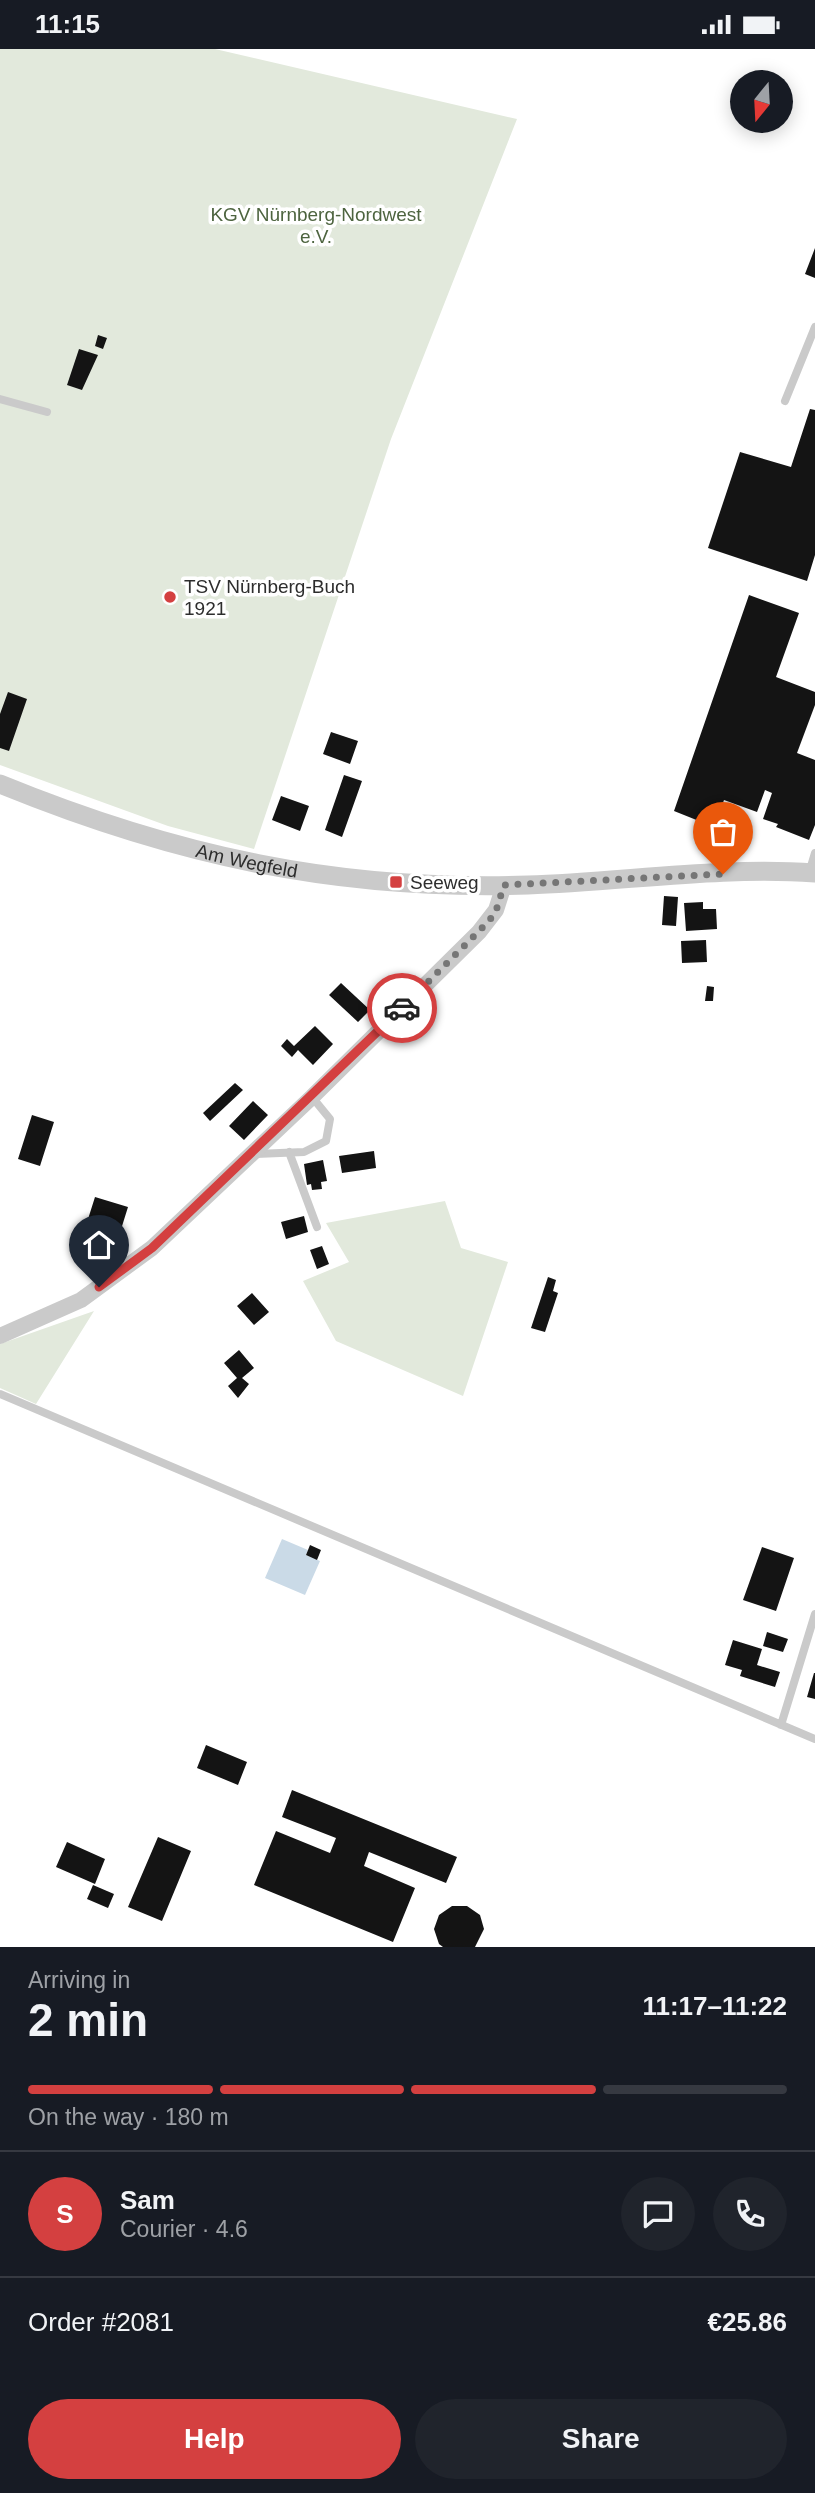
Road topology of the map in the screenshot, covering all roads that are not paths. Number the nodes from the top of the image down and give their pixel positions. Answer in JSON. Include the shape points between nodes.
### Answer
{"nodes":[{"id":1,"x":815,"y":327,"type":"edge"},
{"id":2,"x":0,"y":399,"type":"edge"},
{"id":3,"x":785,"y":401,"type":"dead end"},
{"id":4,"x":47,"y":412,"type":"dead end"},
{"id":5,"x":0,"y":784,"type":"edge"},
{"id":6,"x":815,"y":853,"type":"edge"},
{"id":7,"x":812,"y":873,"type":"edge"},
{"id":8,"x":504,"y":885,"type":"junction"},
{"id":9,"x":312,"y":1097,"type":"junction"},
{"id":10,"x":289,"y":1152,"type":"junction"},
{"id":11,"x":253,"y":1154,"type":"junction"},
{"id":12,"x":317,"y":1227,"type":"dead end"},
{"id":13,"x":0,"y":1336,"type":"edge"},
{"id":14,"x":0,"y":1394,"type":"edge"},
{"id":15,"x":815,"y":1615,"type":"edge"},
{"id":16,"x":781,"y":1725,"type":"junction"},
{"id":17,"x":815,"y":1739,"type":"edge"}],
"edges":[{"from":1,"to":3,"type":"lane"},
{"from":2,"to":4,"type":"lane"},
{"from":5,"to":8,"type":"street","name":"Am Wegfeld","via":[[117,827],[264,867],[371,880]]},
{"from":6,"to":7,"type":"lane"},
{"from":7,"to":8,"type":"street","name":"Am Wegfeld"},
{"from":8,"to":9,"type":"street","via":[[496,911],[479,932]]},
{"from":9,"to":10,"type":"lane","via":[[330,1119],[326,1141],[303,1152]]},
{"from":9,"to":11,"type":"street"},
{"from":10,"to":11,"type":"lane"},
{"from":10,"to":12,"type":"lane"},
{"from":11,"to":13,"type":"street","via":[[152,1248],[81,1300]]},
{"from":14,"to":16,"type":"lane"},
{"from":15,"to":16,"type":"lane"},
{"from":16,"to":17,"type":"lane"}]}
